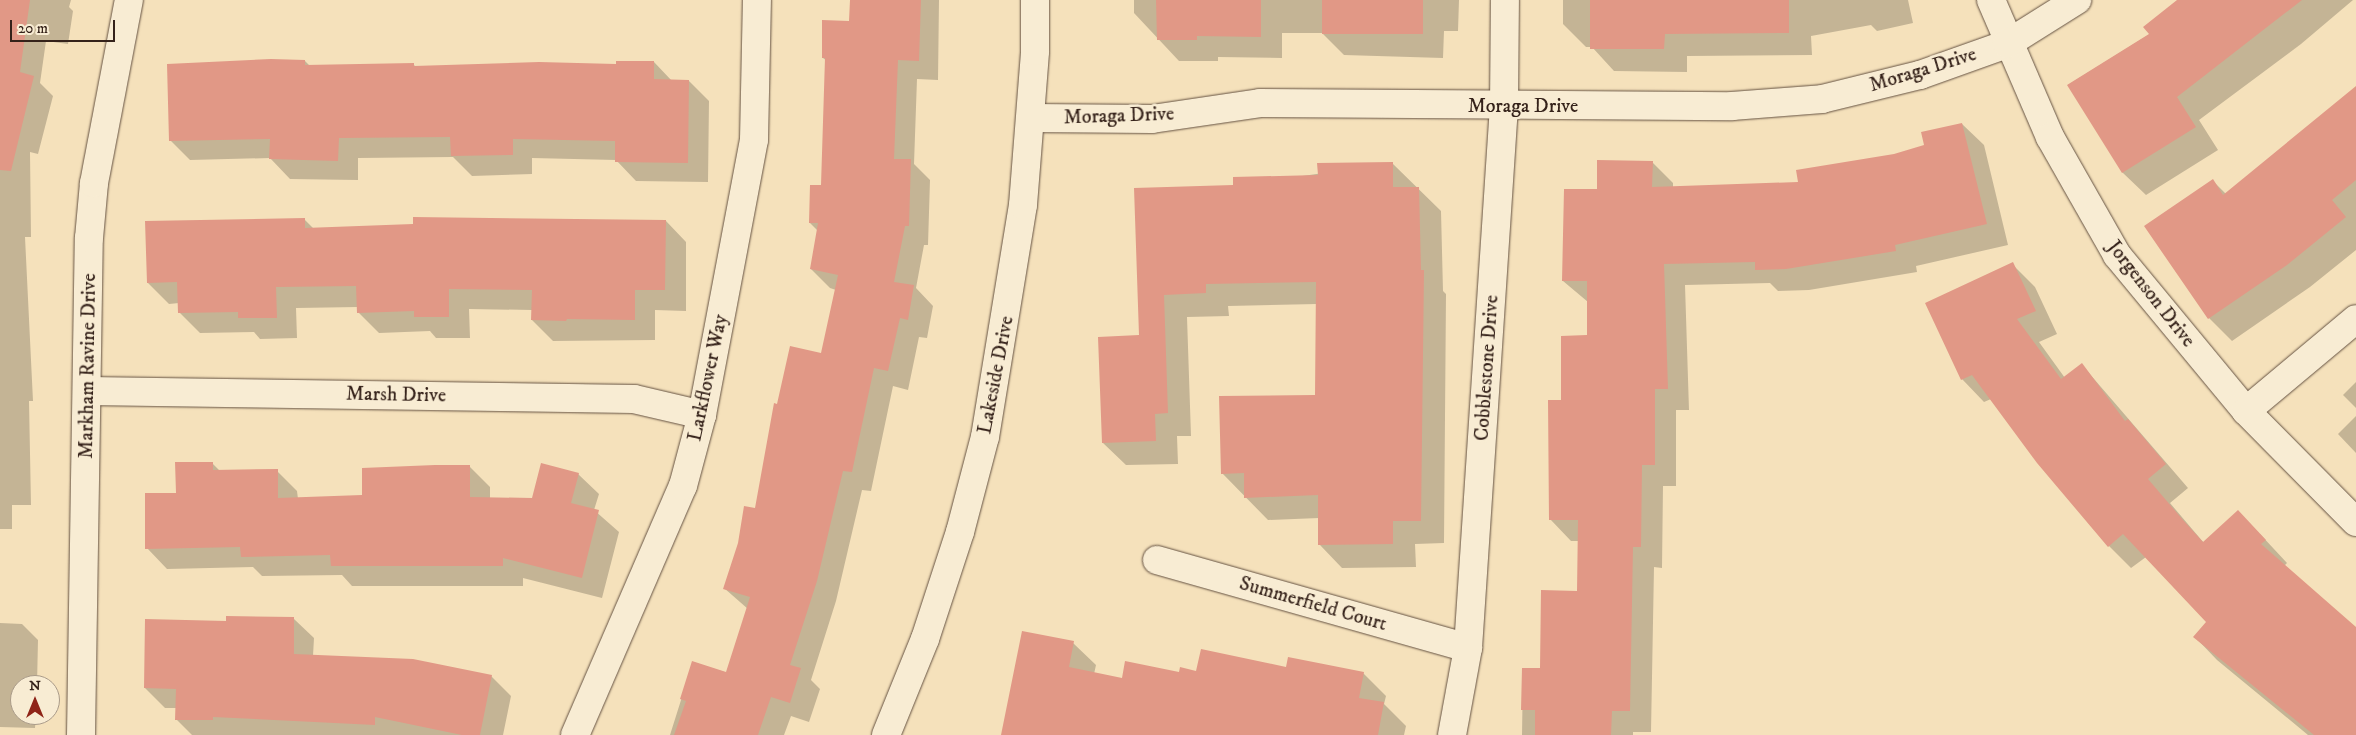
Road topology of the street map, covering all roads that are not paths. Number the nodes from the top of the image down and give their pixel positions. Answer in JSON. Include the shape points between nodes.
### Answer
{"nodes":[{"id":1,"x":129,"y":0,"type":"edge"},
{"id":2,"x":757,"y":0,"type":"edge"},
{"id":3,"x":1035,"y":0,"type":"edge"},
{"id":4,"x":1505,"y":0,"type":"edge"},
{"id":5,"x":1990,"y":0,"type":"edge"},
{"id":6,"x":2077,"y":0,"type":"edge"},
{"id":7,"x":2007,"y":44,"type":"junction"},
{"id":8,"x":1504,"y":106,"type":"junction"},
{"id":9,"x":1031,"y":118,"type":"junction"},
{"id":10,"x":2356,"y":319,"type":"edge"},
{"id":11,"x":88,"y":391,"type":"junction"},
{"id":12,"x":2246,"y":411,"type":"junction"},
{"id":13,"x":702,"y":415,"type":"junction"},
{"id":14,"x":2356,"y":522,"type":"edge"},
{"id":15,"x":1158,"y":560,"type":"dead end"},
{"id":16,"x":1468,"y":648,"type":"junction"},
{"id":17,"x":81,"y":735,"type":"edge"},
{"id":18,"x":575,"y":735,"type":"edge"},
{"id":19,"x":886,"y":735,"type":"edge"},
{"id":20,"x":1452,"y":735,"type":"edge"}],
"edges":[{"from":1,"to":11,"type":"street","name":"Markham Ravine Drive","via":[[94,183],[89,238]]},
{"from":2,"to":13,"type":"street","name":"Larkflower Way","via":[[754,140]]},
{"from":3,"to":9,"type":"street","name":"Lakeside Drive"},
{"from":4,"to":8,"type":"street","name":"Cobblestone Drive"},
{"from":5,"to":7,"type":"street","name":"Jorgenson Drive"},
{"from":6,"to":7,"type":"street","name":"Moraga Drive"},
{"from":7,"to":8,"type":"street","name":"Moraga Drive","via":[[1920,75],[1822,98],[1732,106]]},
{"from":7,"to":12,"type":"street","name":"Jorgenson Drive","via":[[2050,137],[2116,255]]},
{"from":8,"to":9,"type":"street","name":"Moraga Drive","via":[[1260,103],[1152,119]]},
{"from":8,"to":16,"type":"street","name":"Cobblestone Drive"},
{"from":9,"to":19,"type":"street","name":"Lakeside Drive","via":[[1010,294],[985,437],[960,532],[925,639]]},
{"from":10,"to":12,"type":"street"},
{"from":11,"to":13,"type":"street","name":"Marsh Drive","via":[[634,399]]},
{"from":11,"to":17,"type":"street","name":"Markham Ravine Drive"},
{"from":12,"to":14,"type":"street","name":"Jorgenson Drive"},
{"from":13,"to":18,"type":"street","name":"Larkflower Way","via":[[683,486]]},
{"from":15,"to":16,"type":"street","name":"Summerfield Court"},
{"from":16,"to":20,"type":"street","name":"Cobblestone Drive"}]}
